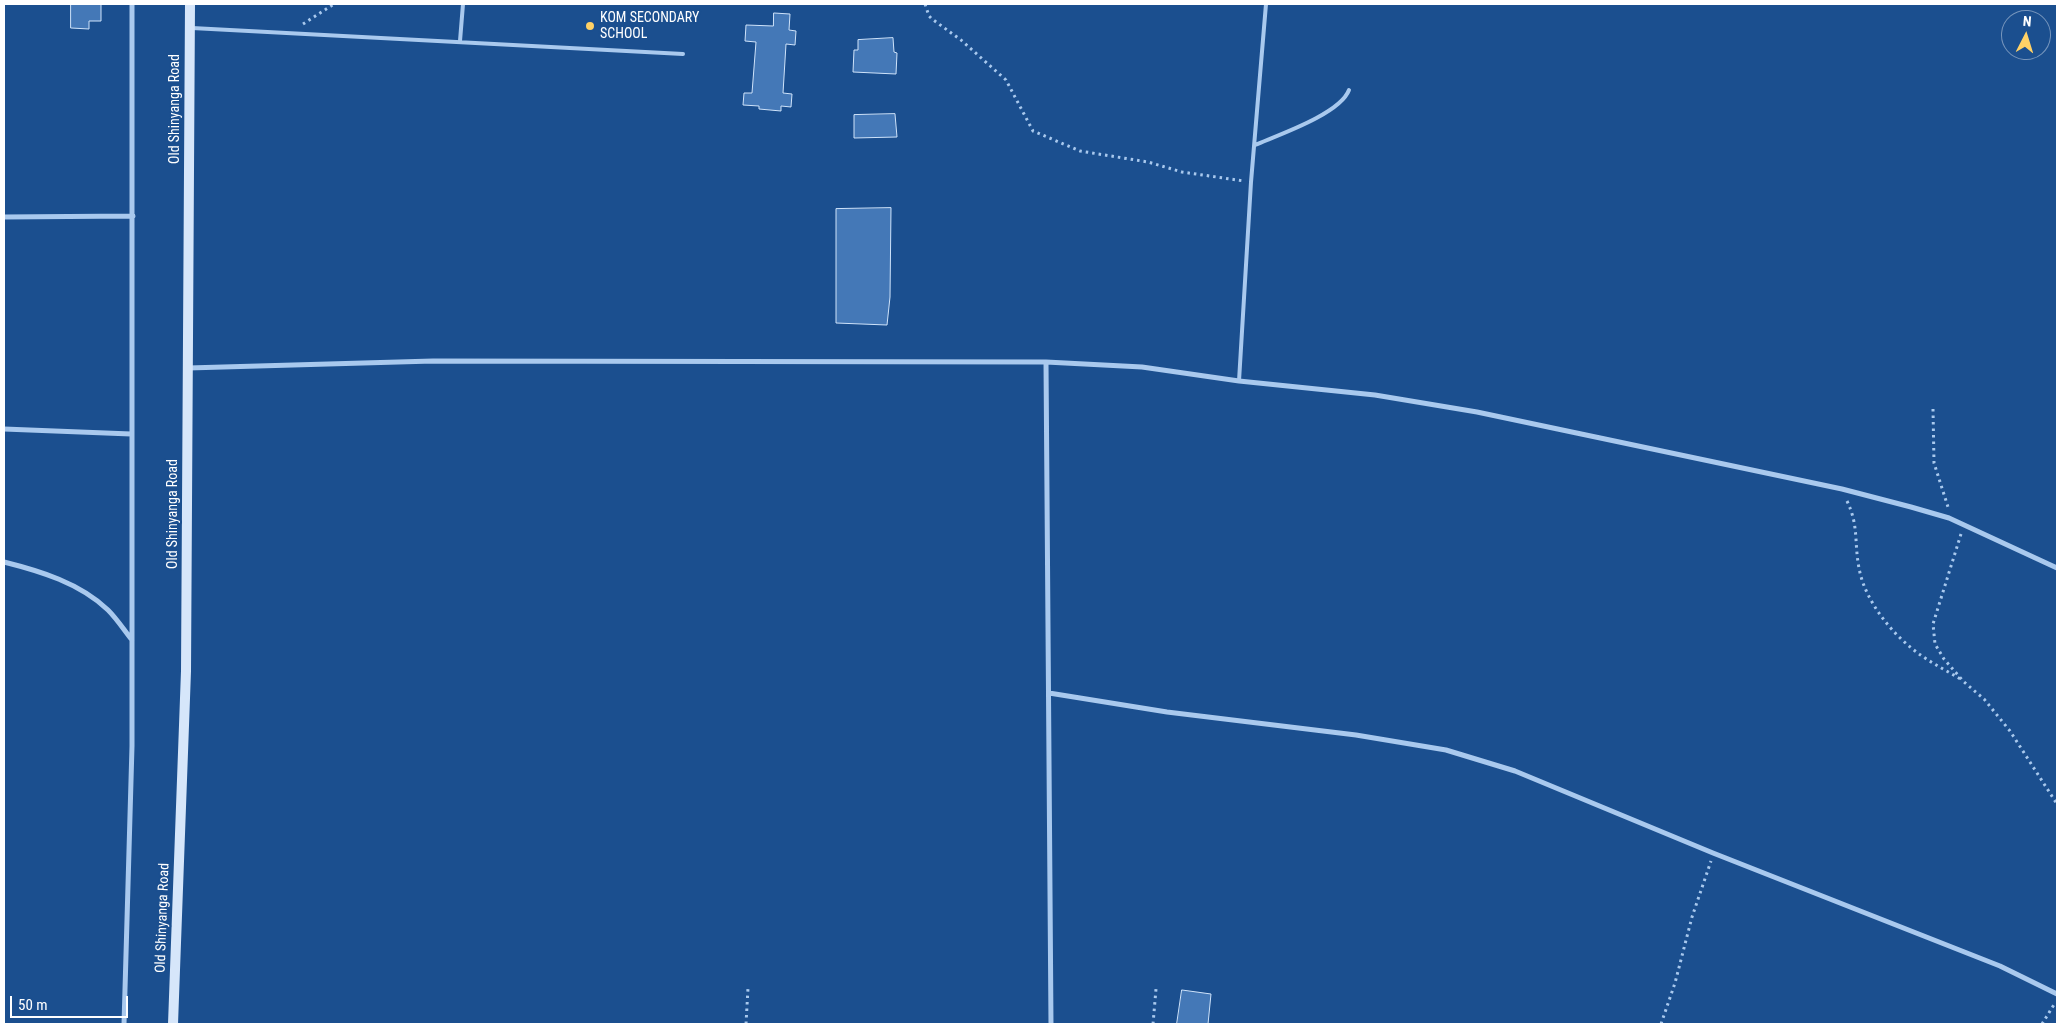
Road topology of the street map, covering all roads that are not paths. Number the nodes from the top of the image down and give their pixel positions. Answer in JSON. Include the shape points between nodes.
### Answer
{"nodes":[{"id":1,"x":132,"y":4,"type":"edge"},
{"id":2,"x":190,"y":4,"type":"edge"},
{"id":3,"x":463,"y":4,"type":"edge"},
{"id":4,"x":1266,"y":4,"type":"edge"},
{"id":5,"x":189,"y":28,"type":"junction"},
{"id":6,"x":460,"y":41,"type":"junction"},
{"id":7,"x":683,"y":54,"type":"dead end"},
{"id":8,"x":1349,"y":90,"type":"dead end"},
{"id":9,"x":1255,"y":145,"type":"junction"},
{"id":10,"x":133,"y":216,"type":"junction"},
{"id":11,"x":4,"y":217,"type":"edge"},
{"id":12,"x":1046,"y":362,"type":"junction"},
{"id":13,"x":188,"y":368,"type":"junction"},
{"id":14,"x":1239,"y":380,"type":"junction"},
{"id":15,"x":4,"y":429,"type":"edge"},
{"id":16,"x":131,"y":434,"type":"junction"},
{"id":17,"x":4,"y":562,"type":"edge"},
{"id":18,"x":2057,"y":568,"type":"edge"},
{"id":19,"x":132,"y":640,"type":"junction"},
{"id":20,"x":1049,"y":693,"type":"junction"},
{"id":21,"x":2057,"y":994,"type":"edge"},
{"id":22,"x":124,"y":1024,"type":"edge"},
{"id":23,"x":173,"y":1024,"type":"edge"},
{"id":24,"x":1051,"y":1024,"type":"edge"}],
"edges":[{"from":1,"to":10,"type":"street"},
{"from":2,"to":5,"type":"main road","name":"Old Shinyanga Road"},
{"from":3,"to":6,"type":"lane"},
{"from":4,"to":9,"type":"lane"},
{"from":5,"to":6,"type":"lane"},
{"from":5,"to":13,"type":"main road","name":"Old Shinyanga Road"},
{"from":6,"to":7,"type":"lane"},
{"from":8,"to":9,"type":"lane","via":[[1343,101],[1328,112]]},
{"from":9,"to":14,"type":"lane"},
{"from":10,"to":11,"type":"street"},
{"from":10,"to":16,"type":"street"},
{"from":12,"to":13,"type":"street","via":[[433,361]]},
{"from":12,"to":14,"type":"street","via":[[1142,366]]},
{"from":12,"to":20,"type":"street"},
{"from":13,"to":23,"type":"main road","name":"Old Shinyanga Road","via":[[186,671]]},
{"from":14,"to":18,"type":"street","via":[[1375,394],[1477,412],[1842,489],[1949,518]]},
{"from":15,"to":16,"type":"street"},
{"from":16,"to":19,"type":"street"},
{"from":17,"to":19,"type":"street","via":[[70,584],[109,611]]},
{"from":19,"to":22,"type":"street"},
{"from":20,"to":21,"type":"street","via":[[1167,712],[1356,734],[1446,750],[1515,772],[1713,854],[1956,948]]},
{"from":20,"to":24,"type":"street"}]}
